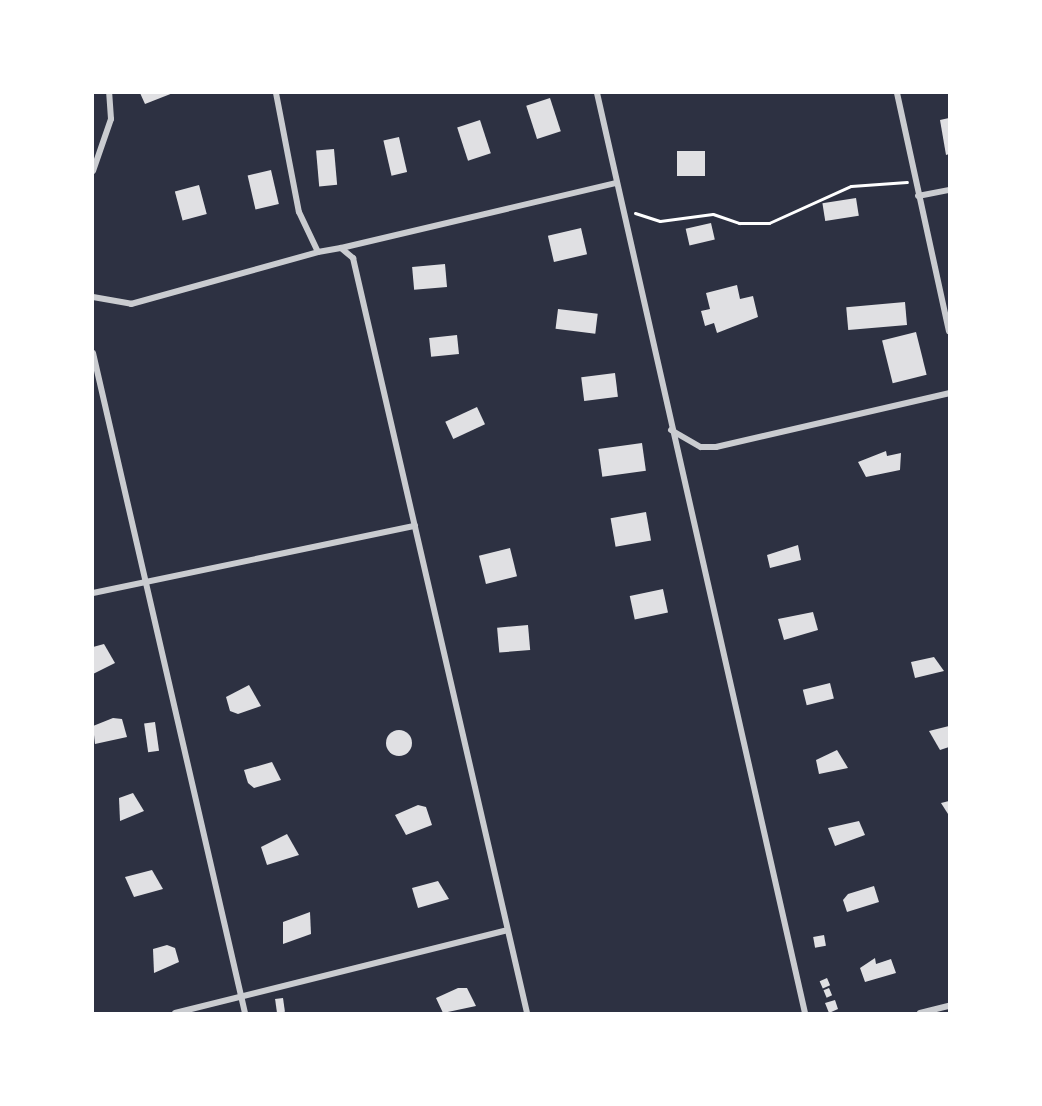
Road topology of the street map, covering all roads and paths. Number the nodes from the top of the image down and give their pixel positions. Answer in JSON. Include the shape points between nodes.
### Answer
{"nodes":[{"id":1,"x":109,"y":93,"type":"edge"},
{"id":2,"x":276,"y":93,"type":"edge"},
{"id":3,"x":597,"y":93,"type":"edge"},
{"id":4,"x":897,"y":93,"type":"edge"},
{"id":5,"x":93,"y":171,"type":"edge"},
{"id":6,"x":915,"y":182,"type":"junction"},
{"id":7,"x":615,"y":183,"type":"junction"},
{"id":8,"x":949,"y":190,"type":"edge"},
{"id":9,"x":918,"y":196,"type":"junction"},
{"id":10,"x":621,"y":207,"type":"junction"},
{"id":11,"x":341,"y":248,"type":"junction"},
{"id":12,"x":318,"y":252,"type":"junction"},
{"id":13,"x":93,"y":297,"type":"edge"},
{"id":14,"x":949,"y":331,"type":"edge"},
{"id":15,"x":93,"y":353,"type":"edge"},
{"id":16,"x":949,"y":393,"type":"edge"},
{"id":17,"x":671,"y":430,"type":"junction"},
{"id":18,"x":416,"y":526,"type":"junction"},
{"id":19,"x":145,"y":581,"type":"junction"},
{"id":20,"x":93,"y":593,"type":"edge"},
{"id":21,"x":507,"y":930,"type":"junction"},
{"id":22,"x":242,"y":1000,"type":"junction"},
{"id":23,"x":949,"y":1006,"type":"edge"},
{"id":24,"x":174,"y":1013,"type":"edge"},
{"id":25,"x":245,"y":1013,"type":"edge"},
{"id":26,"x":527,"y":1013,"type":"edge"},
{"id":27,"x":805,"y":1013,"type":"edge"},
{"id":28,"x":920,"y":1013,"type":"edge"}],
"edges":[{"from":1,"to":5,"type":"street","via":[[111,119]]},
{"from":2,"to":12,"type":"street","via":[[299,212]]},
{"from":3,"to":7,"type":"street"},
{"from":4,"to":6,"type":"street"},
{"from":6,"to":9,"type":"street"},
{"from":6,"to":10,"type":"path","via":[[851,186],[769,223],[739,223],[713,214],[660,221]]},
{"from":7,"to":10,"type":"street"},
{"from":7,"to":11,"type":"street"},
{"from":8,"to":9,"type":"street"},
{"from":9,"to":14,"type":"street"},
{"from":10,"to":17,"type":"street"},
{"from":11,"to":12,"type":"street"},
{"from":11,"to":18,"type":"street","via":[[353,258]]},
{"from":12,"to":13,"type":"street","via":[[168,298],[131,304]]},
{"from":15,"to":19,"type":"street"},
{"from":16,"to":17,"type":"street","via":[[716,447],[701,447]]},
{"from":17,"to":27,"type":"street"},
{"from":18,"to":19,"type":"street"},
{"from":18,"to":21,"type":"street"},
{"from":19,"to":20,"type":"street"},
{"from":19,"to":22,"type":"street"},
{"from":21,"to":22,"type":"street"},
{"from":21,"to":26,"type":"street"},
{"from":22,"to":24,"type":"street"},
{"from":22,"to":25,"type":"street"},
{"from":23,"to":28,"type":"street"}]}
